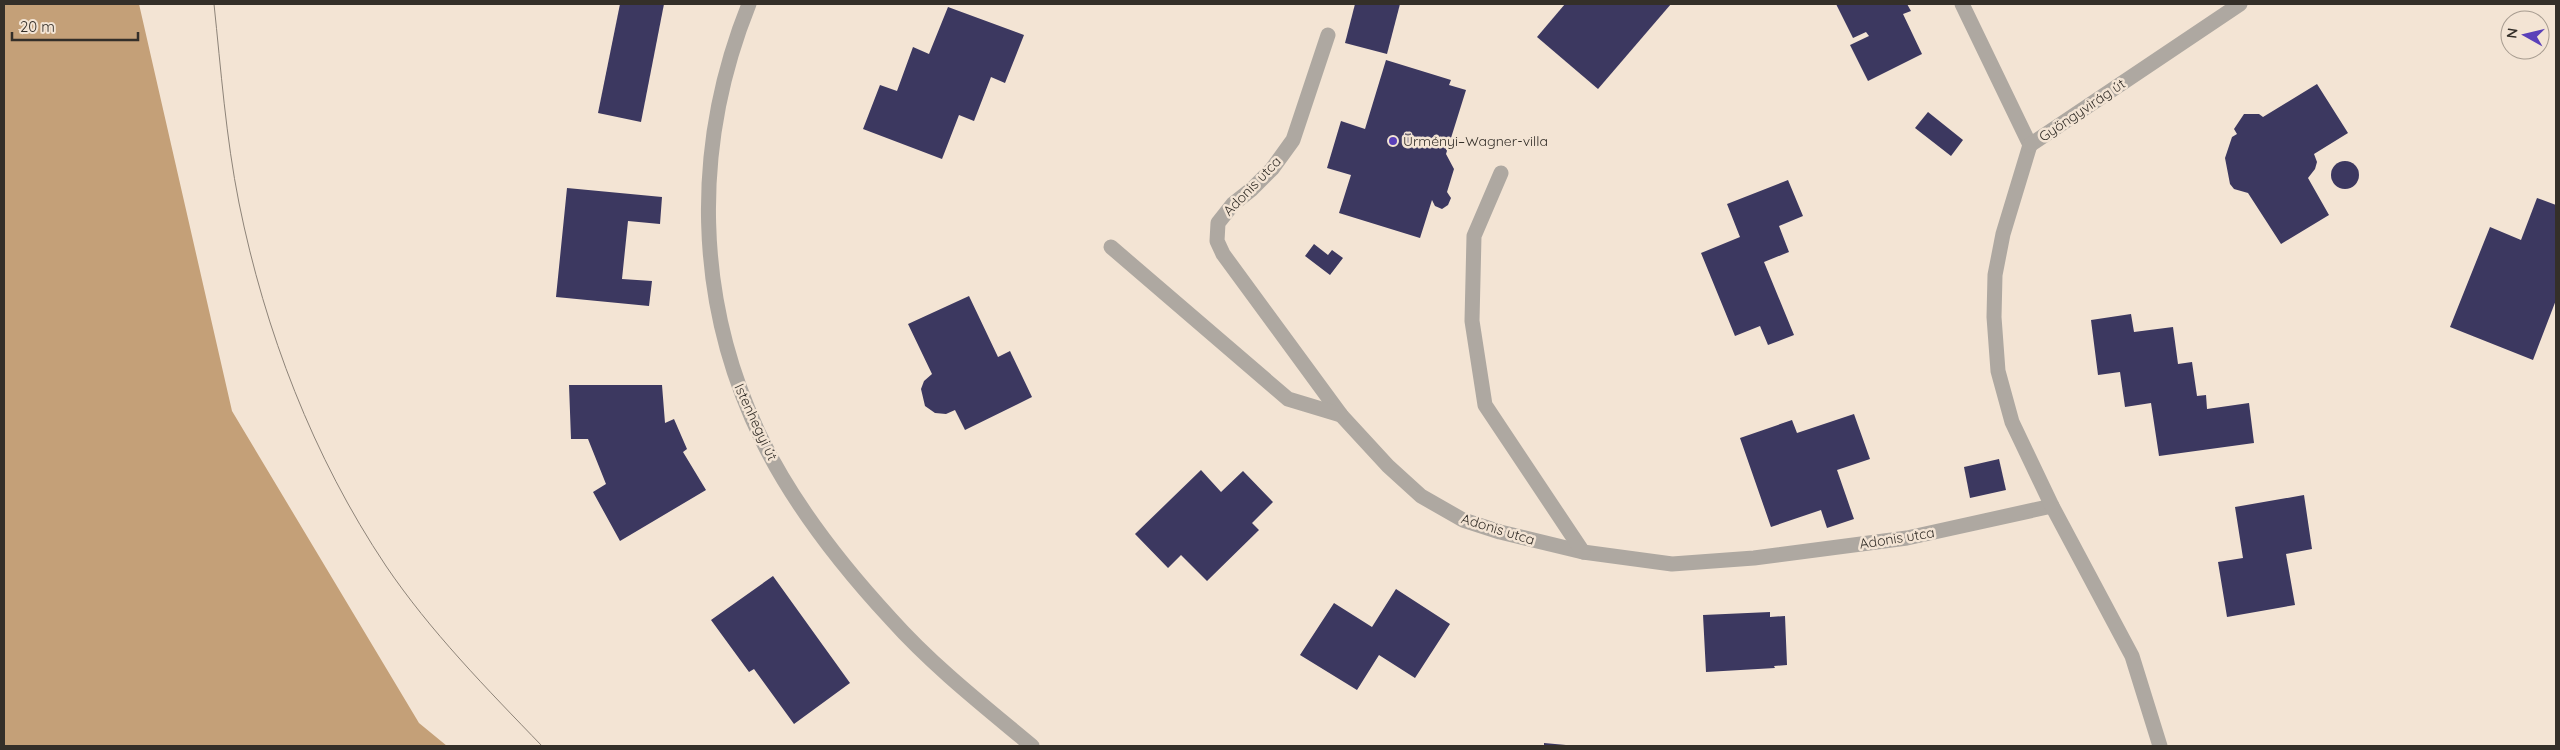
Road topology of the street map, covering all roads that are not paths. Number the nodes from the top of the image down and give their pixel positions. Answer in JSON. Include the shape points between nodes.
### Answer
{"nodes":[{"id":1,"x":749,"y":4,"type":"edge"},
{"id":2,"x":1962,"y":4,"type":"edge"},
{"id":3,"x":2240,"y":4,"type":"edge"},
{"id":4,"x":1328,"y":35,"type":"dead end"},
{"id":5,"x":2030,"y":145,"type":"junction"},
{"id":6,"x":1501,"y":173,"type":"dead end"},
{"id":7,"x":1111,"y":247,"type":"dead end"},
{"id":8,"x":1341,"y":415,"type":"junction"},
{"id":9,"x":2052,"y":506,"type":"junction"},
{"id":10,"x":1583,"y":552,"type":"junction"},
{"id":11,"x":1032,"y":746,"type":"edge"},
{"id":12,"x":2160,"y":746,"type":"edge"}],
"edges":[{"from":1,"to":11,"type":"street","name":"Istenhegyi út","via":[[717,108],[708,184],[712,271],[727,347],[744,399],[762,441],[782,475],[833,550],[891,620],[934,662]]},
{"from":2,"to":5,"type":"street","name":"Gyöngyvirág út"},
{"from":3,"to":5,"type":"street","name":"Gyöngyvirág út"},
{"from":4,"to":8,"type":"street","name":"Adonis utca","via":[[1294,140],[1272,169],[1233,204],[1218,223],[1218,241],[1223,254]]},
{"from":5,"to":9,"type":"street","via":[[2003,234],[1995,275],[1994,318],[1998,370],[2012,422]]},
{"from":6,"to":10,"type":"street","via":[[1474,236],[1472,321],[1485,405]]},
{"from":7,"to":8,"type":"street","via":[[1288,398]]},
{"from":8,"to":10,"type":"street","name":"Adonis utca","via":[[1388,466],[1422,496],[1463,520]]},
{"from":9,"to":10,"type":"street","name":"Adonis utca","via":[[1907,538],[1754,558],[1672,564]]},
{"from":9,"to":12,"type":"street","via":[[2132,656]]}]}
